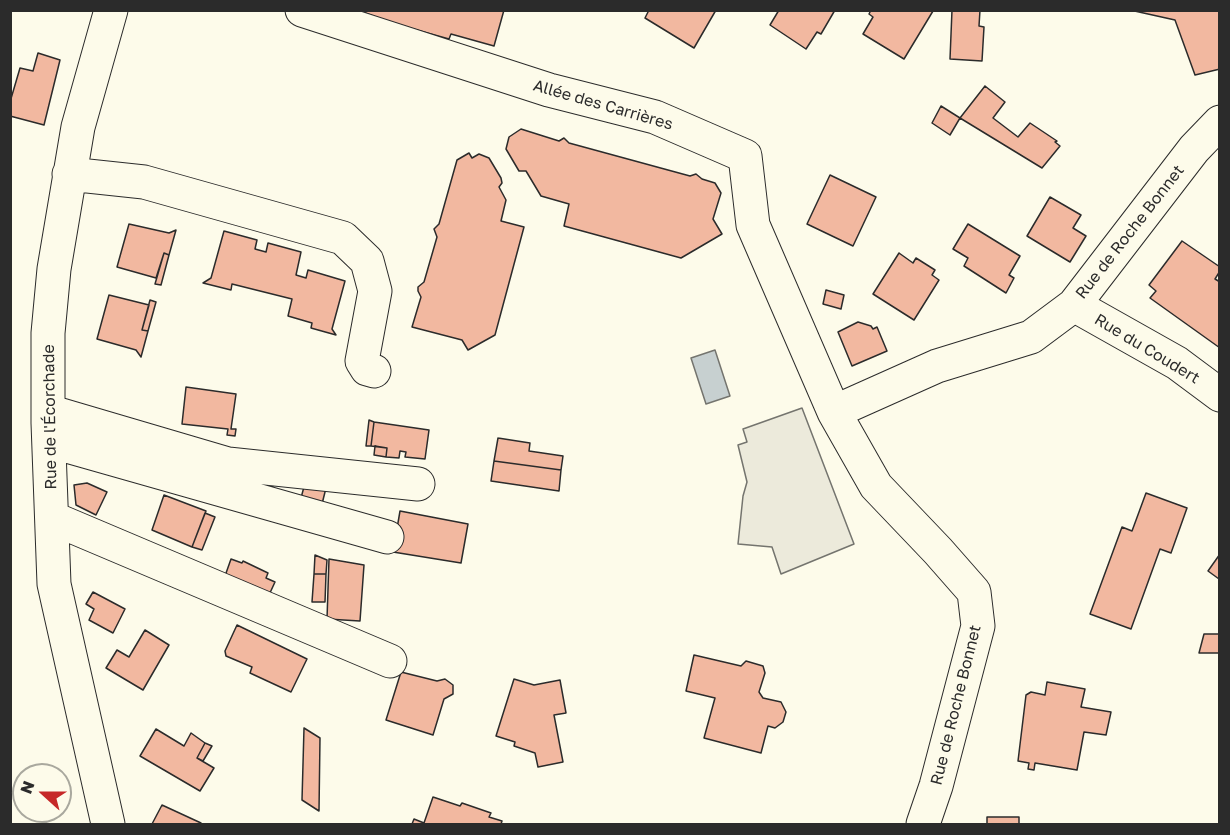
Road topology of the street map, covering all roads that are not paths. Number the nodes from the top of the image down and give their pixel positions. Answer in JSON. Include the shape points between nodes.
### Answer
{"nodes":[{"id":1,"x":111,"y":10,"type":"edge"},
{"id":2,"x":302,"y":10,"type":"edge"},
{"id":3,"x":1220,"y":122,"type":"edge"},
{"id":4,"x":69,"y":174,"type":"junction"},
{"id":5,"x":1074,"y":305,"type":"junction"},
{"id":6,"x":374,"y":371,"type":"dead end"},
{"id":7,"x":1220,"y":395,"type":"edge"},
{"id":8,"x":834,"y":412,"type":"junction"},
{"id":9,"x":48,"y":426,"type":"junction"},
{"id":10,"x":418,"y":484,"type":"dead end"},
{"id":11,"x":52,"y":518,"type":"junction"},
{"id":12,"x":387,"y":537,"type":"dead end"},
{"id":13,"x":390,"y":661,"type":"dead end"},
{"id":14,"x":108,"y":825,"type":"edge"},
{"id":15,"x":923,"y":825,"type":"edge"}],
"edges":[{"from":1,"to":4,"type":"street","name":"Rue de l'Écorchade"},
{"from":2,"to":8,"type":"street","name":"Allée des Carrières","via":[[549,90],[655,117],[745,156],[753,225]]},
{"from":3,"to":5,"type":"street","name":"Rue de Roche Bonnet","via":[[1194,149]]},
{"from":4,"to":6,"type":"street","via":[[144,182],[343,238],[367,261],[375,291],[362,361]]},
{"from":4,"to":9,"type":"street","name":"Rue de l'Écorchade","via":[[48,333]]},
{"from":5,"to":7,"type":"street","name":"Rue du Coudert","via":[[1177,363]]},
{"from":5,"to":8,"type":"street","name":"Rue de Roche Bonnet","via":[[1030,337],[937,366]]},
{"from":8,"to":15,"type":"street","name":"Rue de Roche Bonnet","via":[[876,486],[974,592],[978,626]]},
{"from":9,"to":10,"type":"street","via":[[228,464]]},
{"from":9,"to":11,"type":"street","name":"Rue de l'Écorchade"},
{"from":9,"to":12,"type":"street"},
{"from":11,"to":13,"type":"street"},
{"from":11,"to":14,"type":"street","name":"Rue de l'Écorchade","via":[[54,584]]}]}
